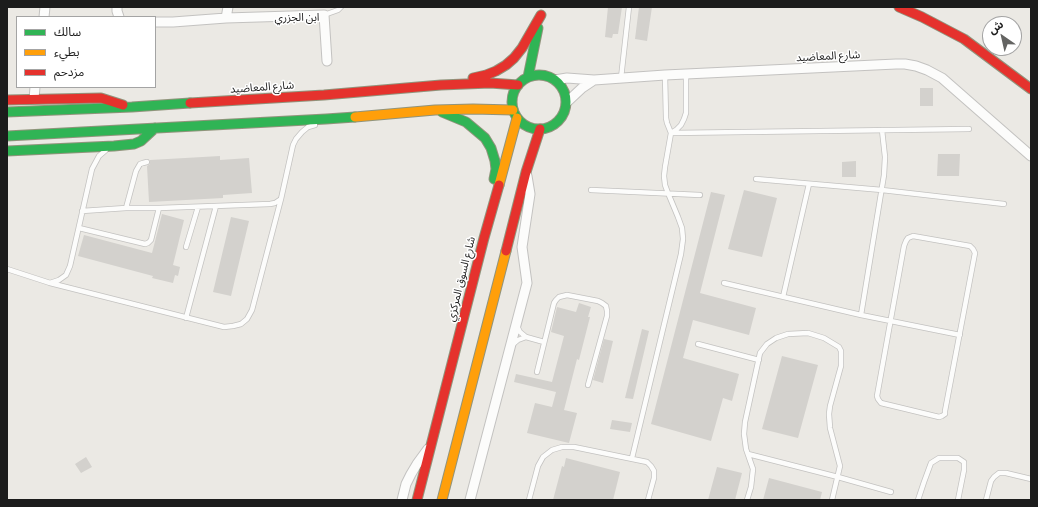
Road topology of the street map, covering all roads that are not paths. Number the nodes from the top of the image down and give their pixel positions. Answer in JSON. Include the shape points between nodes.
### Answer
{"nodes":[{"id":1,"x":228,"y":7,"type":"edge"},
{"id":2,"x":341,"y":7,"type":"edge"},
{"id":3,"x":629,"y":7,"type":"edge"},
{"id":4,"x":899,"y":7,"type":"edge"},
{"id":5,"x":540,"y":11,"type":"edge"},
{"id":6,"x":324,"y":15,"type":"junction"},
{"id":7,"x":226,"y":18,"type":"junction"},
{"id":8,"x":156,"y":22,"type":"edge"},
{"id":9,"x":327,"y":62,"type":"dead end"},
{"id":10,"x":686,"y":74,"type":"junction"},
{"id":11,"x":665,"y":75,"type":"junction"},
{"id":12,"x":528,"y":77,"type":"junction"},
{"id":13,"x":621,"y":78,"type":"junction"},
{"id":14,"x":555,"y":80,"type":"junction"},
{"id":15,"x":594,"y":80,"type":"junction"},
{"id":16,"x":441,"y":85,"type":"junction"},
{"id":17,"x":518,"y":85,"type":"junction"},
{"id":18,"x":35,"y":88,"type":"edge"},
{"id":19,"x":1031,"y":89,"type":"edge"},
{"id":20,"x":34,"y":98,"type":"junction"},
{"id":21,"x":7,"y":100,"type":"edge"},
{"id":22,"x":566,"y":102,"type":"junction"},
{"id":23,"x":132,"y":108,"type":"junction"},
{"id":24,"x":435,"y":110,"type":"junction"},
{"id":25,"x":7,"y":112,"type":"edge"},
{"id":26,"x":515,"y":114,"type":"junction"},
{"id":27,"x":326,"y":119,"type":"junction"},
{"id":28,"x":155,"y":128,"type":"junction"},
{"id":29,"x":540,"y":129,"type":"junction"},
{"id":30,"x":969,"y":129,"type":"dead end"},
{"id":31,"x":882,"y":130,"type":"junction"},
{"id":32,"x":671,"y":133,"type":"junction"},
{"id":33,"x":7,"y":136,"type":"edge"},
{"id":34,"x":114,"y":146,"type":"junction"},
{"id":35,"x":7,"y":151,"type":"edge"},
{"id":36,"x":1031,"y":156,"type":"edge"},
{"id":37,"x":147,"y":162,"type":"dead end"},
{"id":38,"x":526,"y":172,"type":"junction"},
{"id":39,"x":756,"y":179,"type":"dead end"},
{"id":40,"x":809,"y":184,"type":"junction"},
{"id":41,"x":591,"y":190,"type":"dead end"},
{"id":42,"x":882,"y":190,"type":"junction"},
{"id":43,"x":668,"y":193,"type":"junction"},
{"id":44,"x":700,"y":195,"type":"dead end"},
{"id":45,"x":281,"y":199,"type":"junction"},
{"id":46,"x":190,"y":200,"type":"dead end"},
{"id":47,"x":1004,"y":204,"type":"dead end"},
{"id":48,"x":216,"y":206,"type":"junction"},
{"id":49,"x":190,"y":207,"type":"junction"},
{"id":50,"x":198,"y":207,"type":"junction"},
{"id":51,"x":126,"y":208,"type":"junction"},
{"id":52,"x":159,"y":208,"type":"junction"},
{"id":53,"x":82,"y":211,"type":"junction"},
{"id":54,"x":79,"y":228,"type":"junction"},
{"id":55,"x":484,"y":238,"type":"junction"},
{"id":56,"x":186,"y":247,"type":"dead end"},
{"id":57,"x":7,"y":270,"type":"edge"},
{"id":58,"x":724,"y":282,"type":"dead end"},
{"id":59,"x":50,"y":283,"type":"junction"},
{"id":60,"x":783,"y":297,"type":"junction"},
{"id":61,"x":861,"y":315,"type":"junction"},
{"id":62,"x":186,"y":318,"type":"junction"},
{"id":63,"x":891,"y":321,"type":"junction"},
{"id":64,"x":516,"y":324,"type":"junction"},
{"id":65,"x":960,"y":335,"type":"junction"},
{"id":66,"x":526,"y":337,"type":"junction"},
{"id":67,"x":544,"y":342,"type":"junction"},
{"id":68,"x":698,"y":344,"type":"dead end"},
{"id":69,"x":511,"y":346,"type":"junction"},
{"id":70,"x":759,"y":360,"type":"junction"},
{"id":71,"x":537,"y":372,"type":"dead end"},
{"id":72,"x":588,"y":385,"type":"dead end"},
{"id":73,"x":431,"y":446,"type":"junction"},
{"id":74,"x":748,"y":454,"type":"junction"},
{"id":75,"x":632,"y":458,"type":"junction"},
{"id":76,"x":838,"y":477,"type":"junction"},
{"id":77,"x":1031,"y":479,"type":"edge"},
{"id":78,"x":891,"y":492,"type":"dead end"},
{"id":79,"x":402,"y":500,"type":"edge"},
{"id":80,"x":417,"y":500,"type":"edge"},
{"id":81,"x":442,"y":500,"type":"edge"},
{"id":82,"x":470,"y":500,"type":"edge"},
{"id":83,"x":529,"y":500,"type":"edge"},
{"id":84,"x":648,"y":500,"type":"edge"},
{"id":85,"x":747,"y":500,"type":"edge"},
{"id":86,"x":832,"y":500,"type":"edge"},
{"id":87,"x":918,"y":500,"type":"edge"},
{"id":88,"x":958,"y":500,"type":"edge"},
{"id":89,"x":986,"y":500,"type":"edge"}],
"edges":[{"from":1,"to":7,"type":"street"},
{"from":2,"to":6,"type":"lane"},
{"from":3,"to":13,"type":"lane"},
{"from":4,"to":19,"type":"main road","via":[[964,39]]},
{"from":5,"to":12,"type":"main road"},
{"from":5,"to":16,"type":"main road","via":[[522,48],[506,65],[486,75]]},
{"from":6,"to":7,"type":"street","name":"ابن الجزري"},
{"from":6,"to":9,"type":"street","name":"ابن الجزري"},
{"from":7,"to":8,"type":"street","name":"ابن الجزري"},
{"from":10,"to":11,"type":"street","name":"شارع المعاضيد"},
{"from":10,"to":32,"type":"lane","via":[[686,113],[681,125]]},
{"from":10,"to":36,"type":"street","name":"شارع المعاضيد","via":[[896,64],[916,66],[948,82]]},
{"from":11,"to":13,"type":"street","name":"شارع المعاضيد"},
{"from":11,"to":32,"type":"lane","via":[[666,118]]},
{"from":12,"to":14,"type":"main road","via":[[538,74]]},
{"from":12,"to":17,"type":"main road"},
{"from":13,"to":15,"type":"street","name":"شارع المعاضيد"},
{"from":14,"to":15,"type":"street","name":"شارع المعاضيد"},
{"from":14,"to":22,"type":"main road","via":[[562,86]]},
{"from":15,"to":22,"type":"street"},
{"from":16,"to":17,"type":"main road","name":"شارع المعاضيد"},
{"from":16,"to":23,"type":"main road","name":"شارع المعاضيد"},
{"from":17,"to":26,"type":"main road","via":[[512,97]]},
{"from":18,"to":20,"type":"street"},
{"from":20,"to":21,"type":"main road"},
{"from":20,"to":23,"type":"main road","via":[[101,98]]},
{"from":22,"to":29,"type":"main road","via":[[561,118],[548,128]]},
{"from":23,"to":25,"type":"main road","name":"شارع المعاضيد"},
{"from":24,"to":26,"type":"main road","via":[[473,109]]},
{"from":24,"to":27,"type":"main road"},
{"from":24,"to":55,"type":"main road","via":[[466,122],[479,132],[491,148],[496,169]]},
{"from":26,"to":29,"type":"main road","via":[[522,123]]},
{"from":26,"to":55,"type":"main road","name":"شارع السوق المركزي"},
{"from":27,"to":28,"type":"main road"},
{"from":27,"to":45,"type":"lane","via":[[308,127],[296,138]]},
{"from":28,"to":33,"type":"main road"},
{"from":28,"to":34,"type":"main road","via":[[141,141]]},
{"from":29,"to":38,"type":"main road"},
{"from":30,"to":31,"type":"lane"},
{"from":31,"to":32,"type":"lane"},
{"from":31,"to":42,"type":"lane","via":[[885,157]]},
{"from":32,"to":43,"type":"lane","via":[[664,176]]},
{"from":34,"to":35,"type":"main road"},
{"from":34,"to":53,"type":"lane","via":[[104,150],[96,160]]},
{"from":37,"to":51,"type":"lane","via":[[140,164],[136,171]]},
{"from":38,"to":64,"type":"street","via":[[530,194],[522,247],[527,283]]},
{"from":38,"to":81,"type":"main road"},
{"from":39,"to":40,"type":"lane"},
{"from":40,"to":42,"type":"lane"},
{"from":40,"to":60,"type":"lane"},
{"from":41,"to":43,"type":"lane"},
{"from":42,"to":47,"type":"lane"},
{"from":42,"to":61,"type":"lane"},
{"from":43,"to":44,"type":"lane"},
{"from":43,"to":75,"type":"lane","via":[[682,228],[681,254]]},
{"from":45,"to":48,"type":"lane","via":[[270,204]]},
{"from":45,"to":62,"type":"lane","via":[[252,310],[247,319],[241,324],[224,327]]},
{"from":46,"to":49,"type":"lane"},
{"from":48,"to":50,"type":"lane"},
{"from":48,"to":62,"type":"lane"},
{"from":49,"to":50,"type":"lane"},
{"from":49,"to":52,"type":"lane"},
{"from":50,"to":56,"type":"lane"},
{"from":51,"to":52,"type":"lane"},
{"from":51,"to":53,"type":"lane"},
{"from":52,"to":54,"type":"lane","via":[[151,240],[145,244]]},
{"from":53,"to":54,"type":"lane"},
{"from":54,"to":59,"type":"lane","via":[[66,275]]},
{"from":55,"to":73,"type":"main road","name":"شارع السوق المركزي"},
{"from":57,"to":59,"type":"lane"},
{"from":58,"to":60,"type":"lane"},
{"from":59,"to":62,"type":"lane"},
{"from":60,"to":61,"type":"lane"},
{"from":61,"to":63,"type":"lane"},
{"from":63,"to":65,"type":"lane"},
{"from":63,"to":65,"type":"lane","via":[[878,399],[885,405],[936,417],[945,414]]},
{"from":63,"to":65,"type":"lane","via":[[904,246],[908,238],[917,236],[970,246],[975,253]]},
{"from":64,"to":66,"type":"lane"},
{"from":64,"to":69,"type":"street"},
{"from":66,"to":67,"type":"lane"},
{"from":66,"to":69,"type":"lane"},
{"from":67,"to":71,"type":"lane"},
{"from":67,"to":72,"type":"lane","via":[[554,304],[559,297],[567,295],[598,301],[606,306],[607,316]]},
{"from":68,"to":70,"type":"lane"},
{"from":69,"to":82,"type":"street"},
{"from":70,"to":74,"type":"lane","via":[[745,422],[744,434]]},
{"from":70,"to":76,"type":"lane","via":[[760,353],[767,344],[788,334],[808,333],[839,346],[841,366],[829,414],[840,466]]},
{"from":73,"to":79,"type":"street","name":"شارع السوق المركزي","via":[[411,474]]},
{"from":73,"to":80,"type":"main road","name":"شارع السوق المركزي"},
{"from":74,"to":76,"type":"lane"},
{"from":74,"to":85,"type":"lane","via":[[752,477]]},
{"from":75,"to":83,"type":"lane","via":[[574,447],[552,450],[538,466]]},
{"from":75,"to":84,"type":"lane","via":[[646,462],[654,471]]},
{"from":76,"to":78,"type":"lane"},
{"from":76,"to":86,"type":"lane"},
{"from":77,"to":89,"type":"lane","via":[[999,473],[991,481]]},
{"from":87,"to":88,"type":"lane","via":[[931,463],[939,458],[958,458],[964,462],[964,470]]}]}
